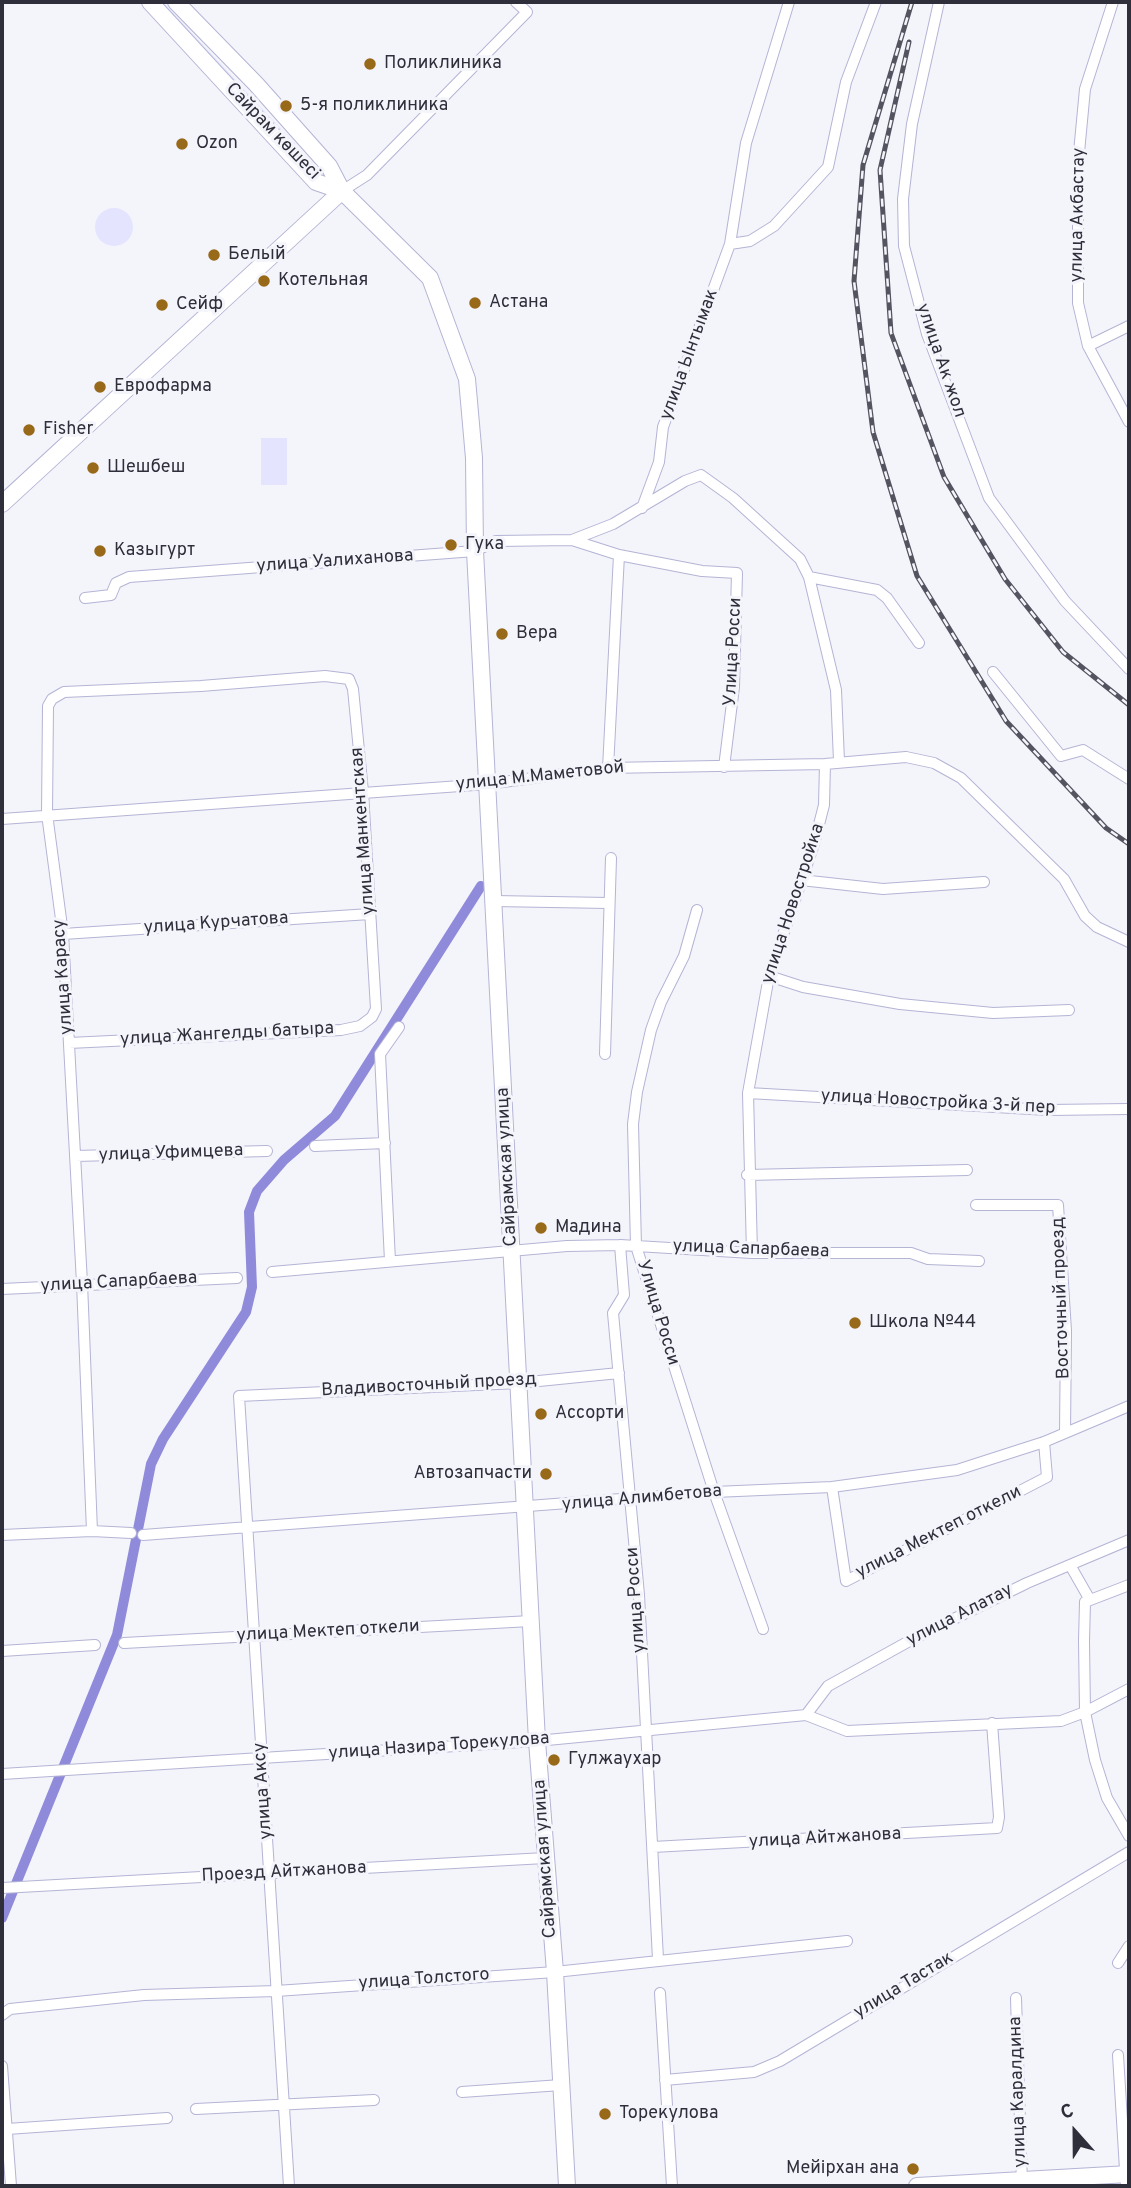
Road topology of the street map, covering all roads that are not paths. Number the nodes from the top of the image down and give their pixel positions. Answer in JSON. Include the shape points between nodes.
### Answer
{"nodes":[{"id":1,"x":150,"y":2,"type":"edge"},
{"id":2,"x":176,"y":2,"type":"edge"},
{"id":3,"x":516,"y":2,"type":"edge"},
{"id":4,"x":789,"y":2,"type":"edge"},
{"id":5,"x":876,"y":2,"type":"edge"},
{"id":6,"x":939,"y":2,"type":"edge"},
{"id":7,"x":1113,"y":2,"type":"edge"},
{"id":8,"x":342,"y":191,"type":"junction"},
{"id":9,"x":730,"y":244,"type":"junction"},
{"id":10,"x":1129,"y":326,"type":"edge"},
{"id":11,"x":1088,"y":346,"type":"junction"},
{"id":12,"x":1129,"y":422,"type":"edge"},
{"id":13,"x":2,"y":504,"type":"edge"},
{"id":14,"x":642,"y":508,"type":"junction"},
{"id":15,"x":572,"y":540,"type":"junction"},
{"id":16,"x":475,"y":551,"type":"junction"},
{"id":17,"x":619,"y":555,"type":"junction"},
{"id":18,"x":809,"y":577,"type":"junction"},
{"id":19,"x":85,"y":598,"type":"dead end"},
{"id":20,"x":919,"y":643,"type":"dead end"},
{"id":21,"x":1129,"y":669,"type":"edge"},
{"id":22,"x":993,"y":672,"type":"dead end"},
{"id":23,"x":325,"y":676,"type":"joint"},
{"id":24,"x":839,"y":761,"type":"junction"},
{"id":25,"x":825,"y":764,"type":"junction"},
{"id":26,"x":724,"y":767,"type":"junction"},
{"id":27,"x":608,"y":768,"type":"junction"},
{"id":28,"x":1129,"y":779,"type":"edge"},
{"id":29,"x":488,"y":784,"type":"junction"},
{"id":30,"x":363,"y":792,"type":"junction"},
{"id":31,"x":47,"y":814,"type":"junction"},
{"id":32,"x":2,"y":818,"type":"edge"},
{"id":33,"x":611,"y":858,"type":"dead end"},
{"id":34,"x":801,"y":880,"type":"junction"},
{"id":35,"x":984,"y":882,"type":"dead end"},
{"id":36,"x":494,"y":901,"type":"junction"},
{"id":37,"x":608,"y":903,"type":"junction"},
{"id":38,"x":697,"y":910,"type":"dead end"},
{"id":39,"x":370,"y":914,"type":"junction"},
{"id":40,"x":62,"y":934,"type":"junction"},
{"id":41,"x":1129,"y":942,"type":"edge"},
{"id":42,"x":769,"y":976,"type":"junction"},
{"id":43,"x":376,"y":1009,"type":"joint"},
{"id":44,"x":1069,"y":1010,"type":"dead end"},
{"id":45,"x":399,"y":1027,"type":"dead end"},
{"id":46,"x":69,"y":1043,"type":"junction"},
{"id":47,"x":605,"y":1054,"type":"dead end"},
{"id":48,"x":748,"y":1093,"type":"junction"},
{"id":49,"x":1129,"y":1109,"type":"edge"},
{"id":50,"x":385,"y":1143,"type":"junction"},
{"id":51,"x":315,"y":1146,"type":"dead end"},
{"id":52,"x":267,"y":1151,"type":"dead end"},
{"id":53,"x":75,"y":1156,"type":"junction"},
{"id":54,"x":967,"y":1170,"type":"dead end"},
{"id":55,"x":747,"y":1175,"type":"junction"},
{"id":56,"x":976,"y":1205,"type":"dead end"},
{"id":57,"x":620,"y":1245,"type":"junction"},
{"id":58,"x":636,"y":1246,"type":"junction"},
{"id":59,"x":512,"y":1248,"type":"junction"},
{"id":60,"x":752,"y":1253,"type":"junction"},
{"id":61,"x":390,"y":1261,"type":"junction"},
{"id":62,"x":979,"y":1261,"type":"dead end"},
{"id":63,"x":272,"y":1272,"type":"dead end"},
{"id":64,"x":237,"y":1278,"type":"dead end"},
{"id":65,"x":82,"y":1283,"type":"junction"},
{"id":66,"x":2,"y":1289,"type":"edge"},
{"id":67,"x":619,"y":1373,"type":"junction"},
{"id":68,"x":519,"y":1383,"type":"junction"},
{"id":69,"x":239,"y":1396,"type":"joint"},
{"id":70,"x":1129,"y":1406,"type":"edge"},
{"id":71,"x":1065,"y":1432,"type":"junction"},
{"id":72,"x":1044,"y":1441,"type":"junction"},
{"id":73,"x":832,"y":1487,"type":"junction"},
{"id":74,"x":714,"y":1492,"type":"junction"},
{"id":75,"x":630,"y":1499,"type":"junction"},
{"id":76,"x":524,"y":1508,"type":"junction"},
{"id":77,"x":248,"y":1527,"type":"junction"},
{"id":78,"x":92,"y":1531,"type":"junction"},
{"id":79,"x":131,"y":1533,"type":"dead end"},
{"id":80,"x":2,"y":1535,"type":"edge"},
{"id":81,"x":143,"y":1535,"type":"dead end"},
{"id":82,"x":1129,"y":1540,"type":"edge"},
{"id":83,"x":1070,"y":1564,"type":"junction"},
{"id":84,"x":1129,"y":1585,"type":"edge"},
{"id":85,"x":1088,"y":1601,"type":"junction"},
{"id":86,"x":531,"y":1621,"type":"junction"},
{"id":87,"x":764,"y":1629,"type":"dead end"},
{"id":88,"x":256,"y":1636,"type":"junction"},
{"id":89,"x":124,"y":1643,"type":"dead end"},
{"id":90,"x":95,"y":1645,"type":"dead end"},
{"id":91,"x":2,"y":1651,"type":"edge"},
{"id":92,"x":1129,"y":1689,"type":"edge"},
{"id":93,"x":1086,"y":1712,"type":"junction"},
{"id":94,"x":806,"y":1715,"type":"junction"},
{"id":95,"x":992,"y":1723,"type":"junction"},
{"id":96,"x":644,"y":1733,"type":"junction"},
{"id":97,"x":537,"y":1741,"type":"junction"},
{"id":98,"x":261,"y":1758,"type":"junction"},
{"id":99,"x":2,"y":1774,"type":"edge"},
{"id":100,"x":1129,"y":1836,"type":"edge"},
{"id":101,"x":653,"y":1847,"type":"junction"},
{"id":102,"x":1129,"y":1852,"type":"edge"},
{"id":103,"x":545,"y":1858,"type":"junction"},
{"id":104,"x":270,"y":1874,"type":"junction"},
{"id":105,"x":2,"y":1888,"type":"edge"},
{"id":106,"x":846,"y":1941,"type":"dead end"},
{"id":107,"x":1129,"y":1946,"type":"edge"},
{"id":108,"x":658,"y":1959,"type":"junction"},
{"id":109,"x":1118,"y":1963,"type":"dead end"},
{"id":110,"x":555,"y":1972,"type":"junction"},
{"id":111,"x":276,"y":1992,"type":"junction"},
{"id":112,"x":660,"y":1993,"type":"dead end"},
{"id":113,"x":1016,"y":1998,"type":"dead end"},
{"id":114,"x":2,"y":2015,"type":"edge"},
{"id":115,"x":1118,"y":2055,"type":"dead end"},
{"id":116,"x":2,"y":2066,"type":"edge"},
{"id":117,"x":665,"y":2080,"type":"junction"},
{"id":118,"x":561,"y":2085,"type":"junction"},
{"id":119,"x":462,"y":2092,"type":"dead end"},
{"id":120,"x":374,"y":2100,"type":"dead end"},
{"id":121,"x":285,"y":2105,"type":"junction"},
{"id":122,"x":196,"y":2109,"type":"dead end"},
{"id":123,"x":166,"y":2118,"type":"dead end"},
{"id":124,"x":7,"y":2129,"type":"junction"},
{"id":125,"x":1127,"y":2178,"type":"edge"},
{"id":126,"x":1022,"y":2183,"type":"edge"},
{"id":127,"x":11,"y":2186,"type":"edge"},
{"id":128,"x":289,"y":2186,"type":"edge"},
{"id":129,"x":567,"y":2186,"type":"edge"},
{"id":130,"x":672,"y":2186,"type":"edge"},
{"id":131,"x":917,"y":2186,"type":"edge"}],
"edges":[{"from":1,"to":8,"type":"main road","name":"Сайрам көшесі","via":[[316,182]]},
{"from":2,"to":8,"type":"main road","name":"Сайрам көшесі","via":[[329,166]]},
{"from":3,"to":8,"type":"street","via":[[527,12],[367,175]]},
{"from":4,"to":9,"type":"street","name":"улица Ынтымак","via":[[746,143]]},
{"from":5,"to":9,"type":"street","via":[[846,82],[828,167],[774,226],[750,241]]},
{"from":6,"to":21,"type":"street","name":"улица Ак жол","via":[[912,124],[903,199],[904,246],[927,334],[989,498],[1065,601]]},
{"from":7,"to":11,"type":"street","name":"улица Акбастау","via":[[1085,89],[1078,163],[1077,303]]},
{"from":8,"to":13,"type":"main road"},
{"from":8,"to":16,"type":"main road","name":"Сайрамская улица","via":[[430,278],[467,379]]},
{"from":9,"to":14,"type":"street","name":"улица Ынтымак","via":[[663,427],[659,462]]},
{"from":10,"to":11,"type":"street"},
{"from":11,"to":12,"type":"street","name":"улица Акбастау"},
{"from":14,"to":15,"type":"street","name":"улица Уалиханова"},
{"from":14,"to":18,"type":"street","name":"улица Уалиханова","via":[[695,476],[705,477],[800,559]]},
{"from":15,"to":16,"type":"street","name":"улица Уалиханова","via":[[496,541]]},
{"from":15,"to":17,"type":"street","name":"Улица Росси"},
{"from":16,"to":19,"type":"street","name":"улица Уалиханова","via":[[128,577],[116,583],[111,595]]},
{"from":16,"to":29,"type":"main road","name":"Сайрамская улица"},
{"from":17,"to":26,"type":"street","name":"Улица Росси","via":[[737,573],[734,687]]},
{"from":17,"to":27,"type":"street"},
{"from":18,"to":20,"type":"street","via":[[877,590]]},
{"from":18,"to":24,"type":"street","name":"улица Уалиханова","via":[[836,690]]},
{"from":22,"to":28,"type":"street","via":[[1061,756],[1083,750]]},
{"from":23,"to":30,"type":"street","name":"улица Манкентская","via":[[341,676],[352,683]]},
{"from":23,"to":31,"type":"street","name":"улица Карасу","via":[[64,692],[48,706]]},
{"from":24,"to":25,"type":"street","name":"улица М.Маметовой"},
{"from":24,"to":41,"type":"street","name":"улица М.Маметовой","via":[[906,757],[934,763],[961,778],[1064,879],[1085,916]]},
{"from":25,"to":26,"type":"street","name":"улица М.Маметовой"},
{"from":25,"to":34,"type":"street","name":"улица Новостройка","via":[[824,805]]},
{"from":26,"to":27,"type":"street","name":"улица М.Маметовой"},
{"from":27,"to":29,"type":"street","name":"улица М.Маметовой"},
{"from":29,"to":30,"type":"street","name":"улица М.Маметовой"},
{"from":29,"to":36,"type":"main road","name":"Сайрамская улица"},
{"from":30,"to":31,"type":"street","name":"улица М.Маметовой"},
{"from":30,"to":39,"type":"street","name":"улица Манкентская"},
{"from":31,"to":32,"type":"street","name":"улица М.Маметовой"},
{"from":31,"to":40,"type":"street","name":"улица Карасу"},
{"from":33,"to":37,"type":"street"},
{"from":34,"to":35,"type":"street","via":[[883,889]]},
{"from":34,"to":42,"type":"street","name":"улица Новостройка"},
{"from":36,"to":37,"type":"street"},
{"from":36,"to":59,"type":"main road","name":"Сайрамская улица"},
{"from":37,"to":47,"type":"street"},
{"from":38,"to":58,"type":"street","name":"Улица Росси","via":[[684,956],[651,1030],[637,1092],[633,1124]]},
{"from":39,"to":40,"type":"street","name":"улица Курчатова"},
{"from":39,"to":43,"type":"street","name":"улица Манкентская"},
{"from":40,"to":46,"type":"street","name":"улица Карасу"},
{"from":42,"to":44,"type":"street","via":[[900,1004],[993,1013]]},
{"from":42,"to":48,"type":"street","name":"улица Новостройка"},
{"from":43,"to":46,"type":"street","name":"улица Жангелды батыра","via":[[368,1022],[341,1030]]},
{"from":45,"to":50,"type":"street","via":[[380,1054]]},
{"from":46,"to":53,"type":"street","name":"улица Карасу"},
{"from":48,"to":49,"type":"street","name":"улица Новостройка 3-й пер","via":[[1048,1110]]},
{"from":48,"to":55,"type":"street","name":"улица Новостройка"},
{"from":50,"to":51,"type":"street"},
{"from":50,"to":61,"type":"street"},
{"from":52,"to":53,"type":"street","name":"улица Уфимцева"},
{"from":53,"to":65,"type":"street","name":"улица Карасу"},
{"from":54,"to":55,"type":"street"},
{"from":55,"to":60,"type":"street","name":"улица Новостройка"},
{"from":56,"to":71,"type":"street","name":"Восточный проезд","via":[[1058,1205],[1066,1331]]},
{"from":57,"to":58,"type":"street","name":"улица Сапарбаева"},
{"from":57,"to":59,"type":"street","name":"улица Сапарбаева"},
{"from":57,"to":67,"type":"street","name":"улица Росси","via":[[624,1295],[613,1313]]},
{"from":58,"to":60,"type":"street","name":"улица Сапарбаева"},
{"from":58,"to":74,"type":"street","name":"Улица Росси"},
{"from":59,"to":61,"type":"street","name":"улица Сапарбаева"},
{"from":59,"to":68,"type":"main road","name":"Сайрамская улица"},
{"from":60,"to":62,"type":"street","name":"улица Сапарбаева","via":[[911,1253],[928,1259]]},
{"from":61,"to":63,"type":"street","name":"улица Сапарбаева"},
{"from":64,"to":65,"type":"street","name":"улица Сапарбаева"},
{"from":65,"to":66,"type":"street","name":"улица Сапарбаева"},
{"from":65,"to":78,"type":"street","name":"улица Карасу"},
{"from":67,"to":68,"type":"street","name":"Владивосточный проезд"},
{"from":67,"to":75,"type":"street","name":"улица Росси"},
{"from":68,"to":69,"type":"street","name":"Владивосточный проезд"},
{"from":68,"to":76,"type":"main road","name":"Сайрамская улица"},
{"from":69,"to":77,"type":"street","name":"улица Аксу"},
{"from":70,"to":71,"type":"street","name":"улица Алимбетова"},
{"from":71,"to":72,"type":"street","name":"улица Алимбетова"},
{"from":72,"to":73,"type":"street","name":"улица Алимбетова","via":[[957,1469]]},
{"from":72,"to":73,"type":"street","name":"улица Мектеп откели","via":[[1047,1477],[846,1581]]},
{"from":73,"to":74,"type":"street","name":"улица Алимбетова"},
{"from":74,"to":75,"type":"street","name":"улица Алимбетова"},
{"from":74,"to":87,"type":"street","name":"Улица Росси"},
{"from":75,"to":76,"type":"street","name":"улица Алимбетова"},
{"from":75,"to":96,"type":"street","name":"улица Росси"},
{"from":76,"to":77,"type":"street","name":"улица Алимбетова"},
{"from":76,"to":86,"type":"main road","name":"Сайрамская улица"},
{"from":77,"to":81,"type":"street","name":"улица Алимбетова"},
{"from":77,"to":88,"type":"street","name":"улица Аксу"},
{"from":78,"to":79,"type":"street"},
{"from":78,"to":80,"type":"street"},
{"from":82,"to":83,"type":"street","name":"улица Алатау"},
{"from":83,"to":85,"type":"street"},
{"from":83,"to":94,"type":"street","name":"улица Алатау","via":[[913,1639],[828,1686]]},
{"from":84,"to":85,"type":"street"},
{"from":85,"to":93,"type":"street"},
{"from":86,"to":88,"type":"street","name":"улица Мектеп откели"},
{"from":86,"to":97,"type":"main road","name":"Сайрамская улица"},
{"from":88,"to":89,"type":"street","name":"улица Мектеп откели"},
{"from":88,"to":98,"type":"street","name":"улица Аксу"},
{"from":90,"to":91,"type":"street"},
{"from":92,"to":93,"type":"street","name":"улица Назира Торекулова"},
{"from":93,"to":95,"type":"street","name":"улица Назира Торекулова","via":[[1061,1721]]},
{"from":93,"to":100,"type":"street","via":[[1107,1798]]},
{"from":94,"to":95,"type":"street","name":"улица Назира Торекулова","via":[[847,1731]]},
{"from":94,"to":96,"type":"street","name":"улица Назира Торекулова"},
{"from":95,"to":101,"type":"street","name":"улица Айтжанова","via":[[997,1828]]},
{"from":96,"to":97,"type":"street","name":"улица Назира Торекулова"},
{"from":96,"to":101,"type":"street","name":"улица Росси"},
{"from":97,"to":98,"type":"street","name":"улица Назира Торекулова"},
{"from":97,"to":103,"type":"main road","name":"Сайрамская улица"},
{"from":98,"to":99,"type":"street","name":"улица Назира Торекулова"},
{"from":98,"to":104,"type":"street","name":"улица Аксу"},
{"from":101,"to":108,"type":"street","name":"улица Росси"},
{"from":102,"to":117,"type":"street","name":"улица Тастак","via":[[780,2061],[754,2072]]},
{"from":103,"to":104,"type":"street","name":"Проезд Айтжанова"},
{"from":103,"to":110,"type":"main road","name":"Сайрамская улица"},
{"from":104,"to":105,"type":"street","name":"Проезд Айтжанова"},
{"from":104,"to":111,"type":"street","name":"улица Аксу"},
{"from":106,"to":108,"type":"street","name":"улица Толстого"},
{"from":107,"to":109,"type":"street"},
{"from":108,"to":110,"type":"street","name":"улица Толстого"},
{"from":110,"to":111,"type":"street","name":"улица Толстого"},
{"from":110,"to":118,"type":"main road","name":"Сайрамская улица"},
{"from":111,"to":114,"type":"street","name":"улица Толстого","via":[[144,1995],[10,2009]]},
{"from":111,"to":121,"type":"street","name":"улица Аксу"},
{"from":112,"to":117,"type":"street"},
{"from":113,"to":126,"type":"street","name":"улица Каралдина"},
{"from":115,"to":125,"type":"street"},
{"from":116,"to":124,"type":"street"},
{"from":117,"to":130,"type":"street"},
{"from":118,"to":119,"type":"street"},
{"from":118,"to":129,"type":"main road","name":"Сайрамская улица"},
{"from":120,"to":121,"type":"street"},
{"from":121,"to":122,"type":"street"},
{"from":121,"to":128,"type":"street","name":"улица Аксу"},
{"from":123,"to":124,"type":"street"},
{"from":124,"to":127,"type":"street"},
{"from":125,"to":126,"type":"main road"},
{"from":126,"to":131,"type":"main road"}]}
